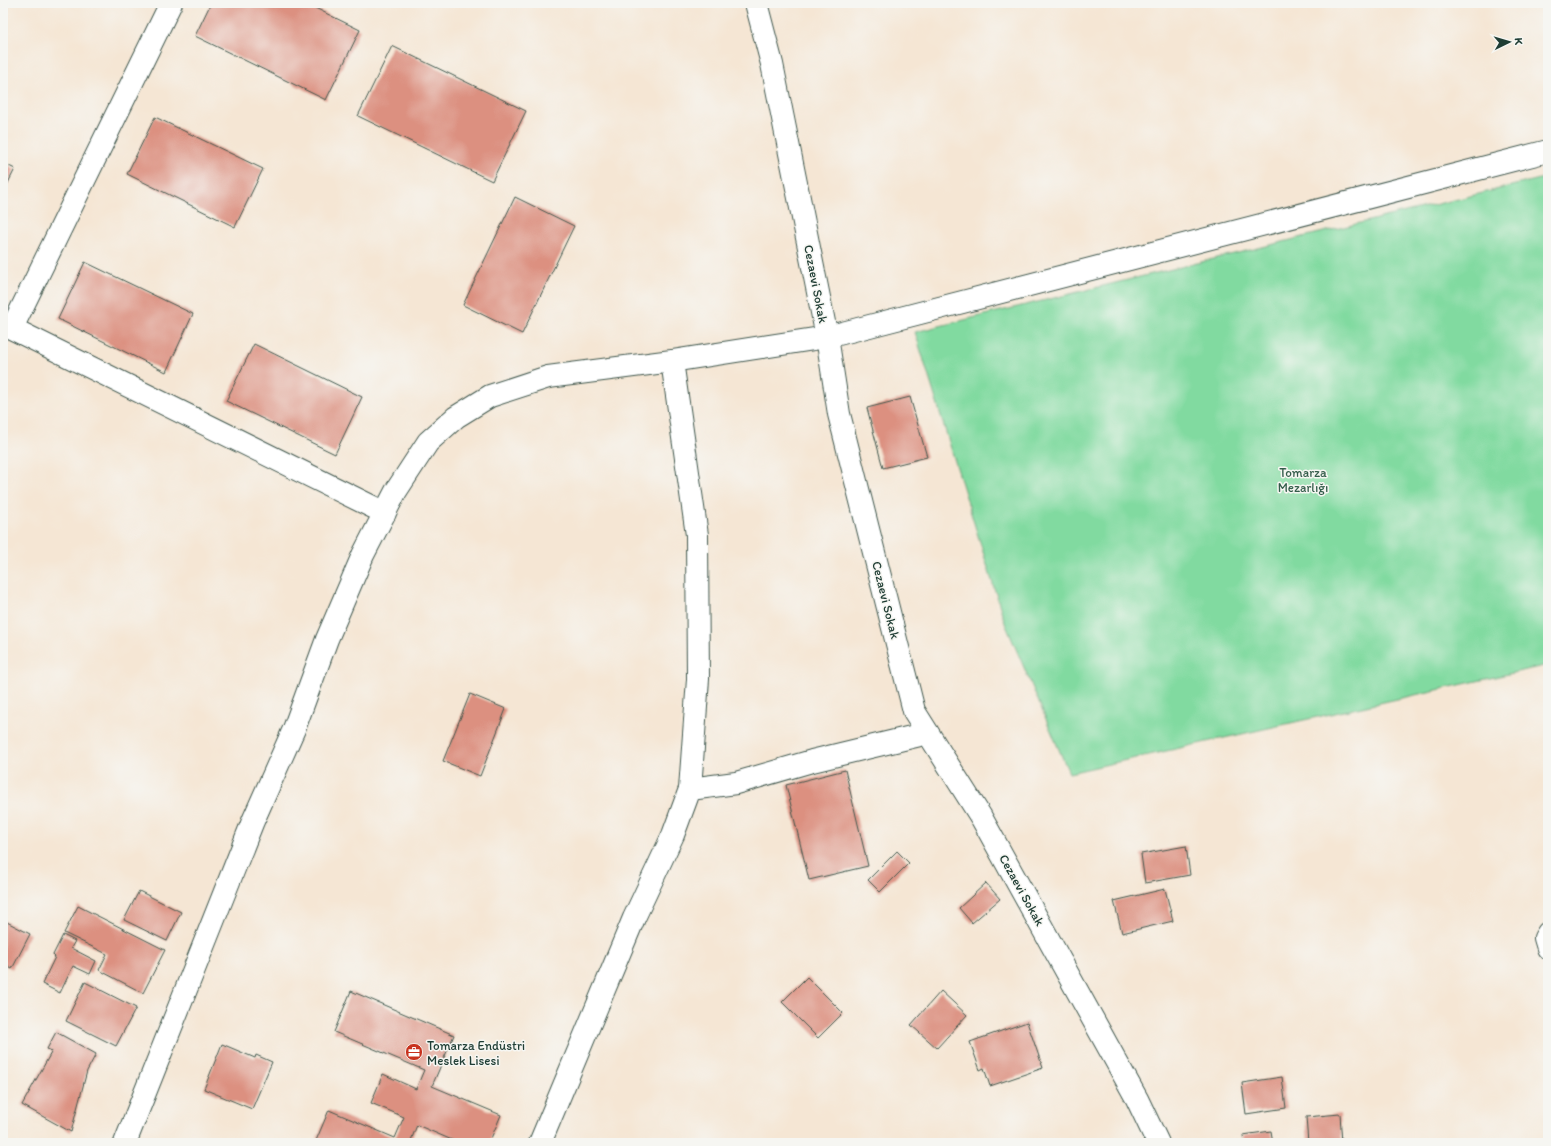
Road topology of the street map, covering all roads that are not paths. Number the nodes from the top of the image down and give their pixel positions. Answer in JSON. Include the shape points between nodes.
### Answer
{"nodes":[{"id":1,"x":172,"y":3,"type":"edge"},
{"id":2,"x":756,"y":3,"type":"edge"},
{"id":3,"x":1548,"y":151,"type":"edge"},
{"id":4,"x":8,"y":326,"type":"edge"},
{"id":5,"x":827,"y":337,"type":"junction"},
{"id":6,"x":672,"y":361,"type":"junction"},
{"id":7,"x":385,"y":513,"type":"junction"},
{"id":8,"x":928,"y":733,"type":"junction"},
{"id":9,"x":690,"y":789,"type":"junction"},
{"id":10,"x":124,"y":1143,"type":"edge"},
{"id":11,"x":540,"y":1143,"type":"edge"},
{"id":12,"x":1158,"y":1143,"type":"edge"}],
"edges":[{"from":1,"to":4,"type":"street"},
{"from":2,"to":5,"type":"street","name":"Cezaevi Sokak","via":[[772,64]]},
{"from":3,"to":5,"type":"street"},
{"from":4,"to":7,"type":"street"},
{"from":5,"to":6,"type":"street"},
{"from":5,"to":8,"type":"street","name":"Cezaevi Sokak","via":[[839,414],[914,711]]},
{"from":6,"to":7,"type":"street","via":[[548,378],[490,396],[456,417],[428,442]]},
{"from":6,"to":9,"type":"street","via":[[697,535],[698,679]]},
{"from":7,"to":10,"type":"street","via":[[363,555],[327,639],[294,729],[253,821]]},
{"from":8,"to":9,"type":"street","via":[[812,761],[736,783]]},
{"from":8,"to":12,"type":"street","name":"Cezaevi Sokak","via":[[981,817],[1137,1099]]},
{"from":9,"to":11,"type":"street","via":[[673,835],[634,918]]}]}
